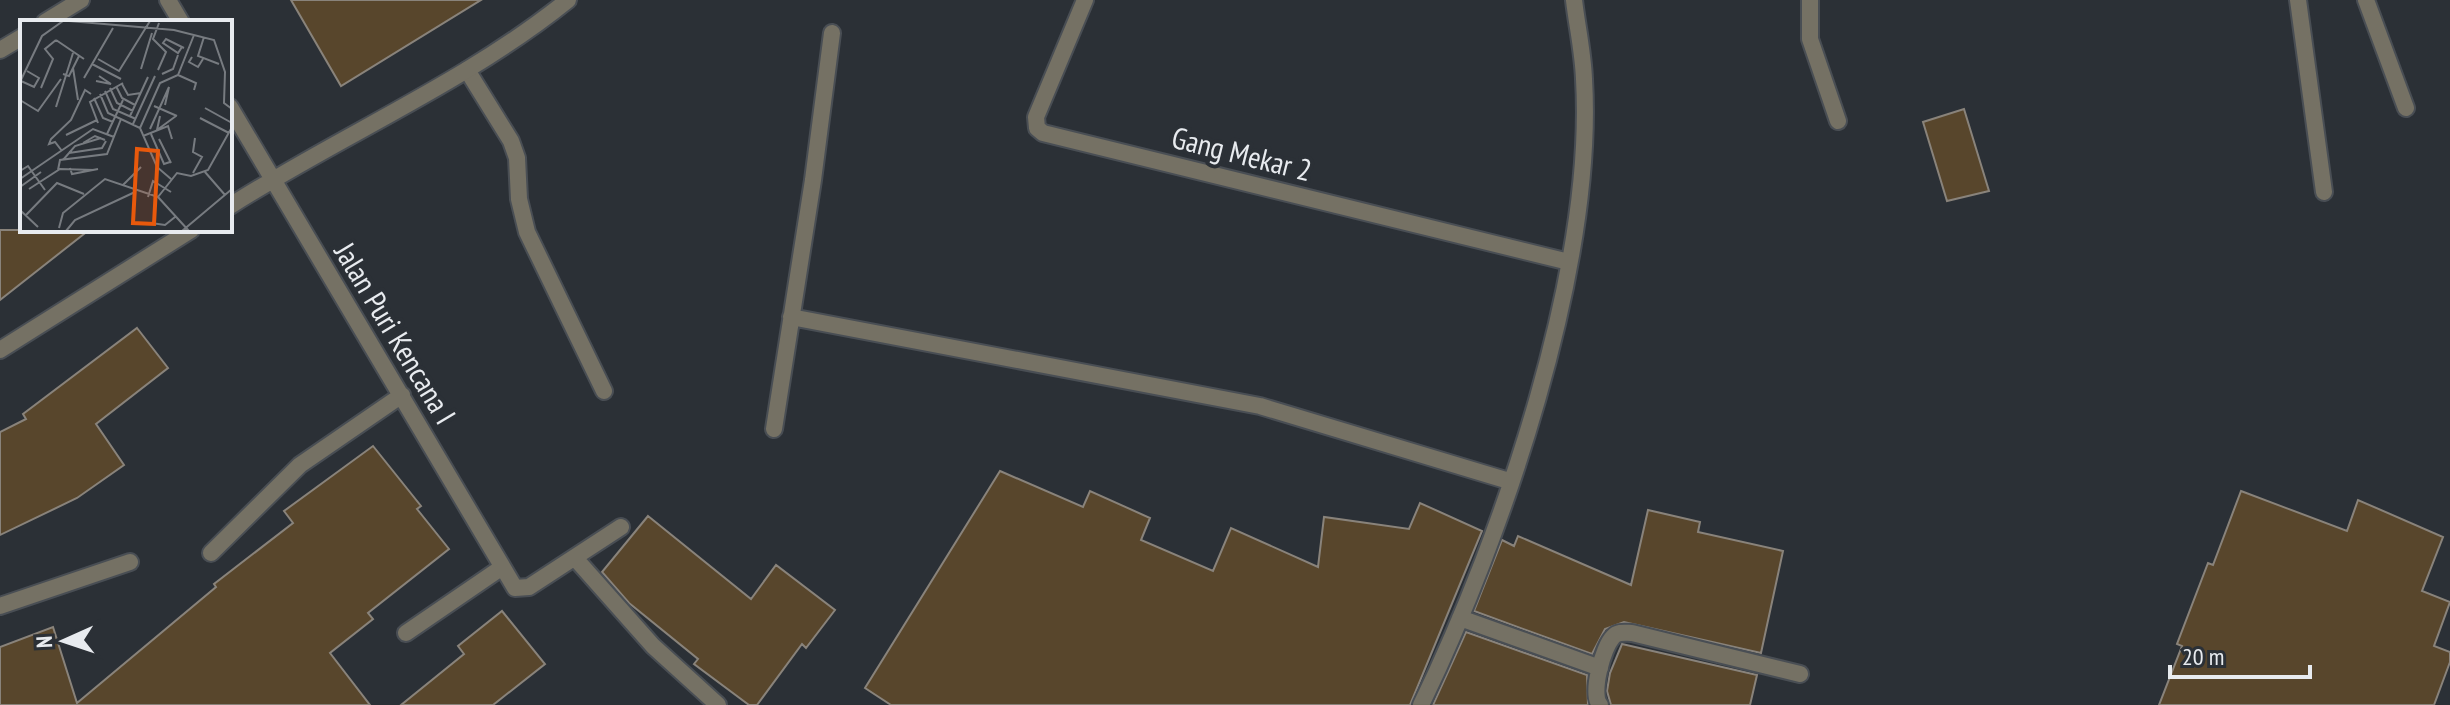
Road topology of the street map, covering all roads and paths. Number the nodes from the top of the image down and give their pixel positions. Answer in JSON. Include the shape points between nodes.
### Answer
{"nodes":[{"id":1,"x":81,"y":0,"type":"edge"},
{"id":2,"x":168,"y":0,"type":"edge"},
{"id":3,"x":568,"y":0,"type":"edge"},
{"id":4,"x":1085,"y":0,"type":"edge"},
{"id":5,"x":1574,"y":0,"type":"edge"},
{"id":6,"x":1810,"y":0,"type":"edge"},
{"id":7,"x":2298,"y":0,"type":"edge"},
{"id":8,"x":2366,"y":0,"type":"edge"},
{"id":9,"x":48,"y":20,"type":"edge"},
{"id":10,"x":180,"y":20,"type":"edge"},
{"id":11,"x":832,"y":33,"type":"dead end"},
{"id":12,"x":20,"y":38,"type":"edge"},
{"id":13,"x":0,"y":50,"type":"edge"},
{"id":14,"x":467,"y":70,"type":"junction"},
{"id":15,"x":2406,"y":108,"type":"dead end"},
{"id":16,"x":232,"y":110,"type":"edge"},
{"id":17,"x":1838,"y":121,"type":"dead end"},
{"id":18,"x":272,"y":179,"type":"junction"},
{"id":19,"x":2324,"y":192,"type":"dead end"},
{"id":20,"x":232,"y":205,"type":"edge"},
{"id":21,"x":188,"y":232,"type":"edge"},
{"id":22,"x":1569,"y":262,"type":"junction"},
{"id":23,"x":791,"y":317,"type":"junction"},
{"id":24,"x":0,"y":350,"type":"edge"},
{"id":25,"x":604,"y":391,"type":"dead end"},
{"id":26,"x":402,"y":395,"type":"junction"},
{"id":27,"x":774,"y":429,"type":"dead end"},
{"id":28,"x":1509,"y":481,"type":"junction"},
{"id":29,"x":621,"y":527,"type":"dead end"},
{"id":30,"x":211,"y":553,"type":"dead end"},
{"id":31,"x":575,"y":558,"type":"junction"},
{"id":32,"x":130,"y":562,"type":"dead end"},
{"id":33,"x":501,"y":568,"type":"junction"},
{"id":34,"x":0,"y":606,"type":"edge"},
{"id":35,"x":1460,"y":618,"type":"junction"},
{"id":36,"x":406,"y":633,"type":"dead end"},
{"id":37,"x":1600,"y":668,"type":"junction"},
{"id":38,"x":1800,"y":674,"type":"dead end"},
{"id":39,"x":1423,"y":701,"type":"edge"},
{"id":40,"x":718,"y":705,"type":"edge"},
{"id":41,"x":1441,"y":705,"type":"edge"},
{"id":42,"x":1600,"y":705,"type":"edge"}],
"edges":[{"from":1,"to":9,"type":"street"},
{"from":2,"to":10,"type":"street"},
{"from":3,"to":14,"type":"street"},
{"from":4,"to":22,"type":"street","name":"Gang Mekar 2","via":[[1036,117],[1043,133]]},
{"from":5,"to":22,"type":"street","via":[[1584,94],[1583,154]]},
{"from":6,"to":17,"type":"street","via":[[1810,39]]},
{"from":7,"to":19,"type":"street"},
{"from":8,"to":15,"type":"street"},
{"from":11,"to":23,"type":"street"},
{"from":12,"to":13,"type":"street"},
{"from":14,"to":18,"type":"street"},
{"from":14,"to":25,"type":"street","via":[[511,141],[527,232]]},
{"from":16,"to":18,"type":"street","name":"Jalan Puri Kencana I"},
{"from":18,"to":20,"type":"street"},
{"from":18,"to":26,"type":"street","name":"Jalan Puri Kencana I"},
{"from":21,"to":24,"type":"street"},
{"from":22,"to":28,"type":"street"},
{"from":23,"to":27,"type":"street"},
{"from":23,"to":28,"type":"street","via":[[1260,406]]},
{"from":26,"to":30,"type":"street","via":[[300,465]]},
{"from":26,"to":33,"type":"street","name":"Jalan Puri Kencana I"},
{"from":28,"to":35,"type":"street"},
{"from":29,"to":31,"type":"street"},
{"from":31,"to":33,"type":"street","name":"Jalan Puri Kencana I","via":[[529,587],[515,588]]},
{"from":31,"to":40,"type":"street","via":[[653,646]]},
{"from":32,"to":34,"type":"street"},
{"from":33,"to":36,"type":"street"},
{"from":35,"to":37,"type":"street"},
{"from":35,"to":39,"type":"street"},
{"from":37,"to":38,"type":"street","via":[[1612,637],[1632,633]]},
{"from":37,"to":42,"type":"street","via":[[1595,694]]},
{"from":39,"to":41,"type":"street"}]}
